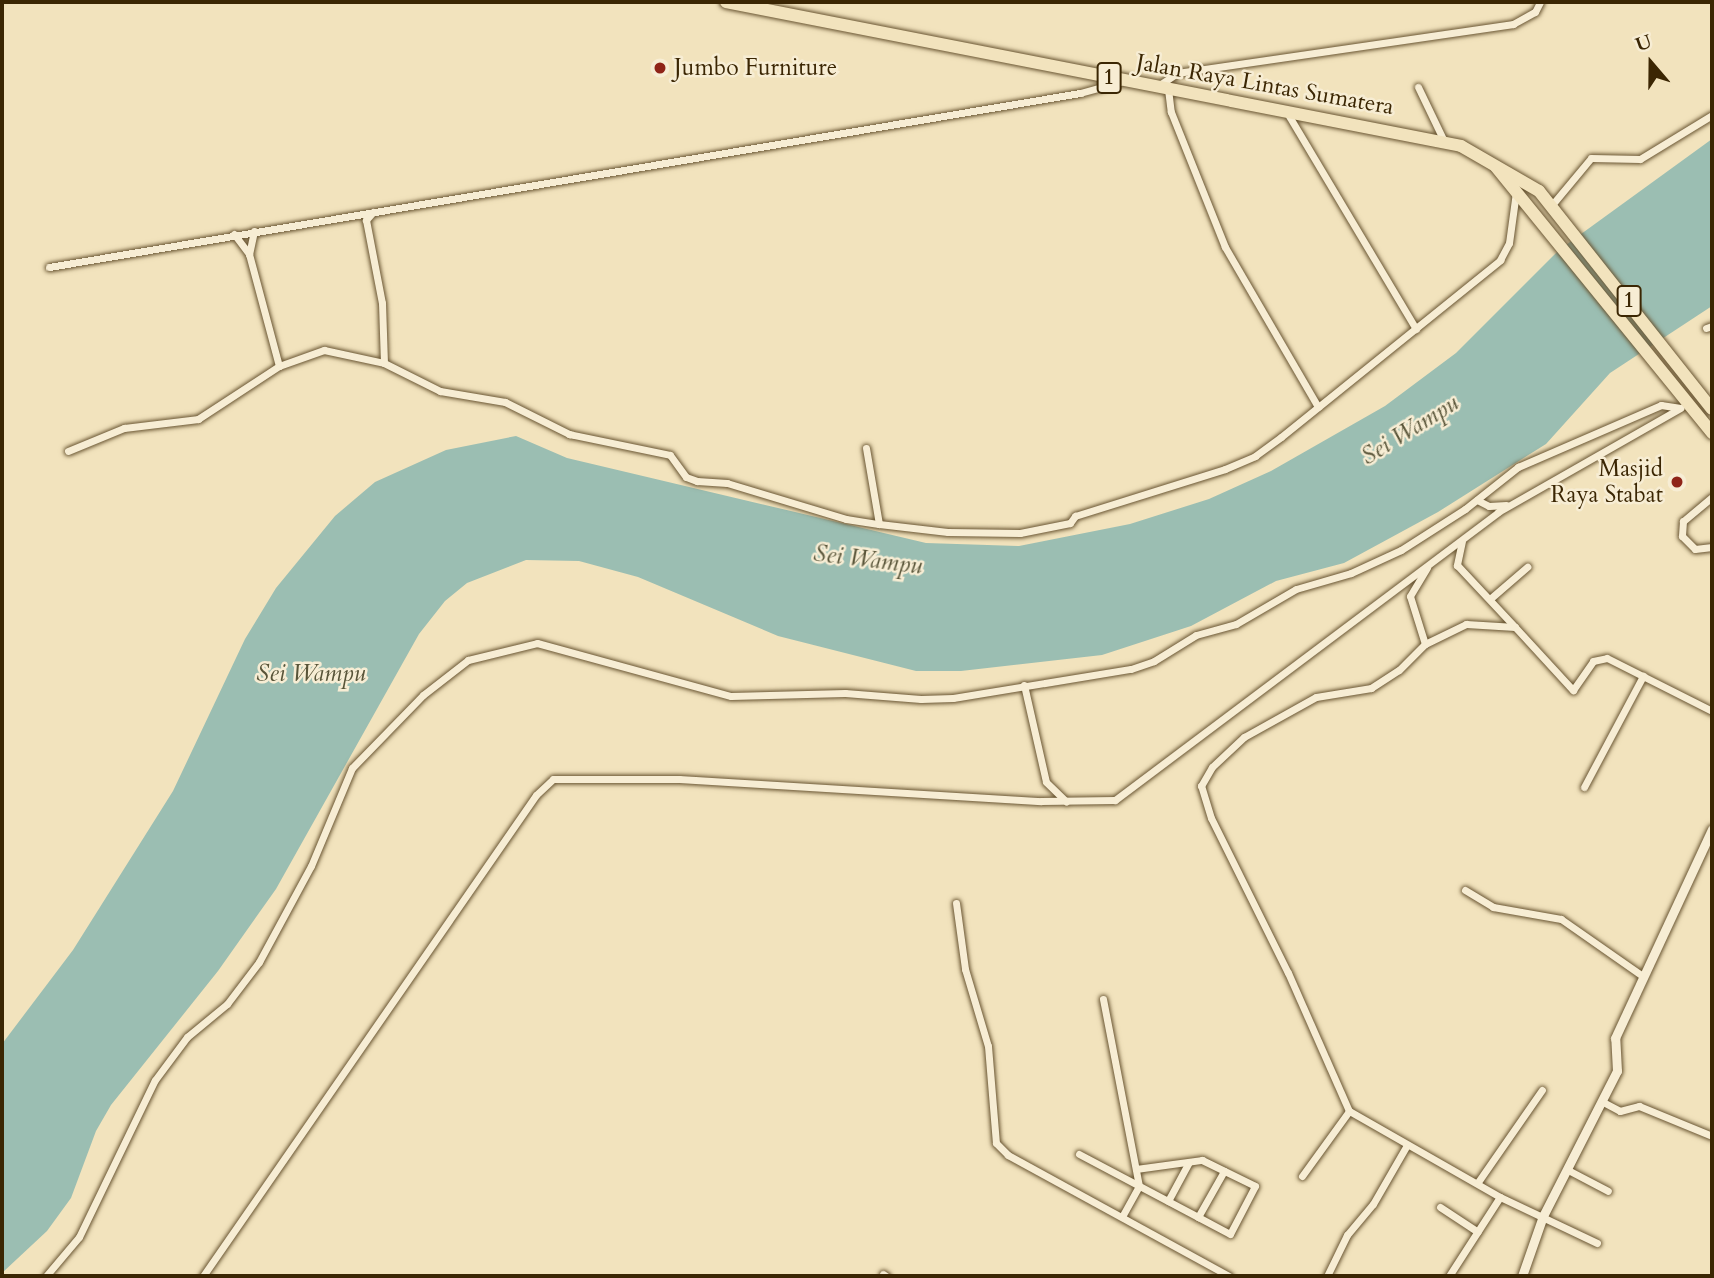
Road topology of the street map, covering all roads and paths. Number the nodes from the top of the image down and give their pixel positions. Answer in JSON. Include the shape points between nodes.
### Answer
{"nodes":[{"id":1,"x":726,"y":2,"type":"edge"},
{"id":2,"x":1540,"y":2,"type":"edge"},
{"id":3,"x":1124,"y":81,"type":"junction"},
{"id":4,"x":1418,"y":87,"type":"dead end"},
{"id":5,"x":1163,"y":88,"type":"junction"},
{"id":6,"x":1712,"y":115,"type":"edge"},
{"id":7,"x":1289,"y":116,"type":"junction"},
{"id":8,"x":1444,"y":141,"type":"junction"},
{"id":9,"x":1490,"y":159,"type":"junction"},
{"id":10,"x":1520,"y":178,"type":"junction"},
{"id":11,"x":1516,"y":192,"type":"junction"},
{"id":12,"x":1551,"y":206,"type":"junction"},
{"id":13,"x":376,"y":210,"type":"junction"},
{"id":14,"x":254,"y":231,"type":"junction"},
{"id":15,"x":234,"y":234,"type":"junction"},
{"id":16,"x":249,"y":254,"type":"junction"},
{"id":17,"x":49,"y":267,"type":"dead end"},
{"id":18,"x":1416,"y":329,"type":"junction"},
{"id":19,"x":384,"y":363,"type":"junction"},
{"id":20,"x":279,"y":366,"type":"junction"},
{"id":21,"x":1711,"y":405,"type":"edge"},
{"id":22,"x":1685,"y":406,"type":"junction"},
{"id":23,"x":1318,"y":407,"type":"junction"},
{"id":24,"x":1712,"y":433,"type":"edge"},
{"id":25,"x":866,"y":448,"type":"dead end"},
{"id":26,"x":68,"y":451,"type":"dead end"},
{"id":27,"x":1712,"y":497,"type":"edge"},
{"id":28,"x":1477,"y":500,"type":"junction"},
{"id":29,"x":1513,"y":503,"type":"junction"},
{"id":30,"x":879,"y":524,"type":"junction"},
{"id":31,"x":1462,"y":538,"type":"junction"},
{"id":32,"x":1712,"y":547,"type":"edge"},
{"id":33,"x":1434,"y":560,"type":"junction"},
{"id":34,"x":1527,"y":567,"type":"dead end"},
{"id":35,"x":1491,"y":598,"type":"junction"},
{"id":36,"x":1515,"y":627,"type":"junction"},
{"id":37,"x":1425,"y":644,"type":"junction"},
{"id":38,"x":1643,"y":676,"type":"junction"},
{"id":39,"x":1024,"y":685,"type":"junction"},
{"id":40,"x":1712,"y":711,"type":"edge"},
{"id":41,"x":1584,"y":787,"type":"dead end"},
{"id":42,"x":1067,"y":801,"type":"junction"},
{"id":43,"x":1712,"y":829,"type":"edge"},
{"id":44,"x":1465,"y":890,"type":"dead end"},
{"id":45,"x":957,"y":903,"type":"dead end"},
{"id":46,"x":1644,"y":977,"type":"junction"},
{"id":47,"x":1103,"y":999,"type":"dead end"},
{"id":48,"x":1542,"y":1090,"type":"dead end"},
{"id":49,"x":1603,"y":1102,"type":"junction"},
{"id":50,"x":1349,"y":1111,"type":"junction"},
{"id":51,"x":1712,"y":1136,"type":"edge"},
{"id":52,"x":1407,"y":1145,"type":"junction"},
{"id":53,"x":1079,"y":1154,"type":"dead end"},
{"id":54,"x":1189,"y":1162,"type":"junction"},
{"id":55,"x":1136,"y":1169,"type":"junction"},
{"id":56,"x":1568,"y":1170,"type":"junction"},
{"id":57,"x":1224,"y":1171,"type":"junction"},
{"id":58,"x":1302,"y":1176,"type":"dead end"},
{"id":59,"x":1478,"y":1182,"type":"junction"},
{"id":60,"x":1139,"y":1186,"type":"junction"},
{"id":61,"x":1608,"y":1191,"type":"dead end"},
{"id":62,"x":1500,"y":1197,"type":"junction"},
{"id":63,"x":1168,"y":1201,"type":"junction"},
{"id":64,"x":1440,"y":1207,"type":"dead end"},
{"id":65,"x":1544,"y":1216,"type":"junction"},
{"id":66,"x":1122,"y":1217,"type":"junction"},
{"id":67,"x":1198,"y":1217,"type":"junction"},
{"id":68,"x":1478,"y":1232,"type":"junction"},
{"id":69,"x":1597,"y":1243,"type":"dead end"},
{"id":70,"x":46,"y":1276,"type":"edge"},
{"id":71,"x":203,"y":1276,"type":"edge"},
{"id":72,"x":1228,"y":1276,"type":"edge"},
{"id":73,"x":1327,"y":1276,"type":"edge"},
{"id":74,"x":1450,"y":1276,"type":"edge"},
{"id":75,"x":1522,"y":1276,"type":"edge"}],
"edges":[{"from":1,"to":3,"type":"highway","name":"Jalan Raya Lintas Sumatera","number":"1"},
{"from":2,"to":5,"type":"street","via":[[1535,12],[1513,24],[1183,72]]},
{"from":3,"to":5,"type":"highway","name":"Jalan Raya Lintas Sumatera","number":"1"},
{"from":3,"to":13,"type":"street","via":[[1080,93]]},
{"from":4,"to":8,"type":"street"},
{"from":5,"to":7,"type":"highway","name":"Jalan Raya Lintas Sumatera","number":"1"},
{"from":5,"to":23,"type":"street","via":[[1225,247]]},
{"from":6,"to":12,"type":"street","via":[[1640,159],[1591,158]]},
{"from":7,"to":8,"type":"highway","name":"Jalan Raya Lintas Sumatera","number":"1","via":[[1394,129]]},
{"from":7,"to":18,"type":"street"},
{"from":8,"to":9,"type":"highway","name":"Jalan Raya Lintas Sumatera","number":"1"},
{"from":9,"to":10,"type":"highway","name":"Jalan Raya Lintas Sumatera","number":"1"},
{"from":9,"to":11,"type":"highway","number":"1"},
{"from":10,"to":11,"type":"street"},
{"from":10,"to":12,"type":"highway","name":"Jalan Raya Lintas Sumatera","number":"1"},
{"from":11,"to":18,"type":"street","via":[[1509,243],[1500,260]]},
{"from":11,"to":22,"type":"highway","number":"1","via":[[1679,389]]},
{"from":12,"to":21,"type":"highway","name":"Jalan Raya Lintas Sumatera","number":"1"},
{"from":13,"to":14,"type":"street"},
{"from":13,"to":19,"type":"street","via":[[366,220],[382,303]]},
{"from":14,"to":15,"type":"street"},
{"from":14,"to":16,"type":"street"},
{"from":15,"to":16,"type":"street"},
{"from":15,"to":17,"type":"street"},
{"from":16,"to":20,"type":"street"},
{"from":18,"to":23,"type":"street"},
{"from":19,"to":20,"type":"street","via":[[324,350]]},
{"from":19,"to":30,"type":"street","via":[[440,391],[505,402],[569,434],[670,455],[686,477],[697,481],[727,483],[846,519]]},
{"from":20,"to":26,"type":"street","via":[[198,419],[124,428]]},
{"from":22,"to":24,"type":"highway","number":"1"},
{"from":22,"to":28,"type":"street","via":[[1661,405],[1518,467]]},
{"from":22,"to":29,"type":"street"},
{"from":23,"to":30,"type":"street","via":[[1255,456],[1075,516],[1070,523],[1020,533]]},
{"from":25,"to":30,"type":"street"},
{"from":27,"to":32,"type":"street","via":[[1683,522],[1682,536],[1695,549]]},
{"from":28,"to":29,"type":"street","via":[[1489,506]]},
{"from":28,"to":39,"type":"street","via":[[1401,550],[1351,573],[1296,589],[1236,624],[1196,635],[1154,661],[1085,678]]},
{"from":29,"to":31,"type":"street"},
{"from":31,"to":33,"type":"street"},
{"from":31,"to":35,"type":"street","via":[[1457,565]]},
{"from":33,"to":37,"type":"street","via":[[1410,596]]},
{"from":33,"to":42,"type":"street","via":[[1314,647],[1128,794],[1106,802]]},
{"from":34,"to":35,"type":"street"},
{"from":35,"to":36,"type":"street"},
{"from":36,"to":37,"type":"street","via":[[1466,624]]},
{"from":36,"to":38,"type":"street","via":[[1573,690],[1598,658]]},
{"from":37,"to":50,"type":"street","via":[[1399,670],[1371,688],[1316,697],[1244,737],[1212,767],[1200,786]]},
{"from":38,"to":40,"type":"street"},
{"from":38,"to":41,"type":"street"},
{"from":39,"to":42,"type":"street","via":[[1046,782]]},
{"from":39,"to":70,"type":"street","via":[[953,698],[845,693],[731,696],[537,643],[461,664],[423,695],[352,768],[312,866],[259,962],[227,1004],[187,1037],[155,1080],[79,1237]]},
{"from":42,"to":71,"type":"street","via":[[679,779],[553,779],[536,795]]},
{"from":43,"to":46,"type":"street"},
{"from":44,"to":46,"type":"street","via":[[1493,907],[1561,919]]},
{"from":45,"to":66,"type":"street","via":[[965,969],[988,1046],[996,1143],[1008,1155]]},
{"from":46,"to":49,"type":"street","via":[[1615,1038],[1617,1071]]},
{"from":47,"to":55,"type":"street"},
{"from":48,"to":59,"type":"street"},
{"from":49,"to":51,"type":"street","via":[[1620,1111],[1639,1106]]},
{"from":49,"to":56,"type":"street"},
{"from":50,"to":52,"type":"street"},
{"from":50,"to":58,"type":"street"},
{"from":52,"to":59,"type":"street"},
{"from":52,"to":73,"type":"street","via":[[1373,1204],[1347,1235]]},
{"from":53,"to":60,"type":"street"},
{"from":54,"to":55,"type":"street"},
{"from":54,"to":57,"type":"street","via":[[1202,1160]]},
{"from":54,"to":63,"type":"street"},
{"from":55,"to":60,"type":"street"},
{"from":56,"to":61,"type":"street"},
{"from":56,"to":65,"type":"street"},
{"from":57,"to":67,"type":"street"},
{"from":57,"to":67,"type":"street","via":[[1255,1186],[1230,1234]]},
{"from":59,"to":62,"type":"street"},
{"from":60,"to":63,"type":"street"},
{"from":60,"to":66,"type":"street"},
{"from":62,"to":65,"type":"street"},
{"from":62,"to":68,"type":"street"},
{"from":63,"to":67,"type":"street"},
{"from":64,"to":68,"type":"street"},
{"from":65,"to":69,"type":"street"},
{"from":65,"to":75,"type":"street"},
{"from":66,"to":72,"type":"street"},
{"from":68,"to":74,"type":"street"}]}
